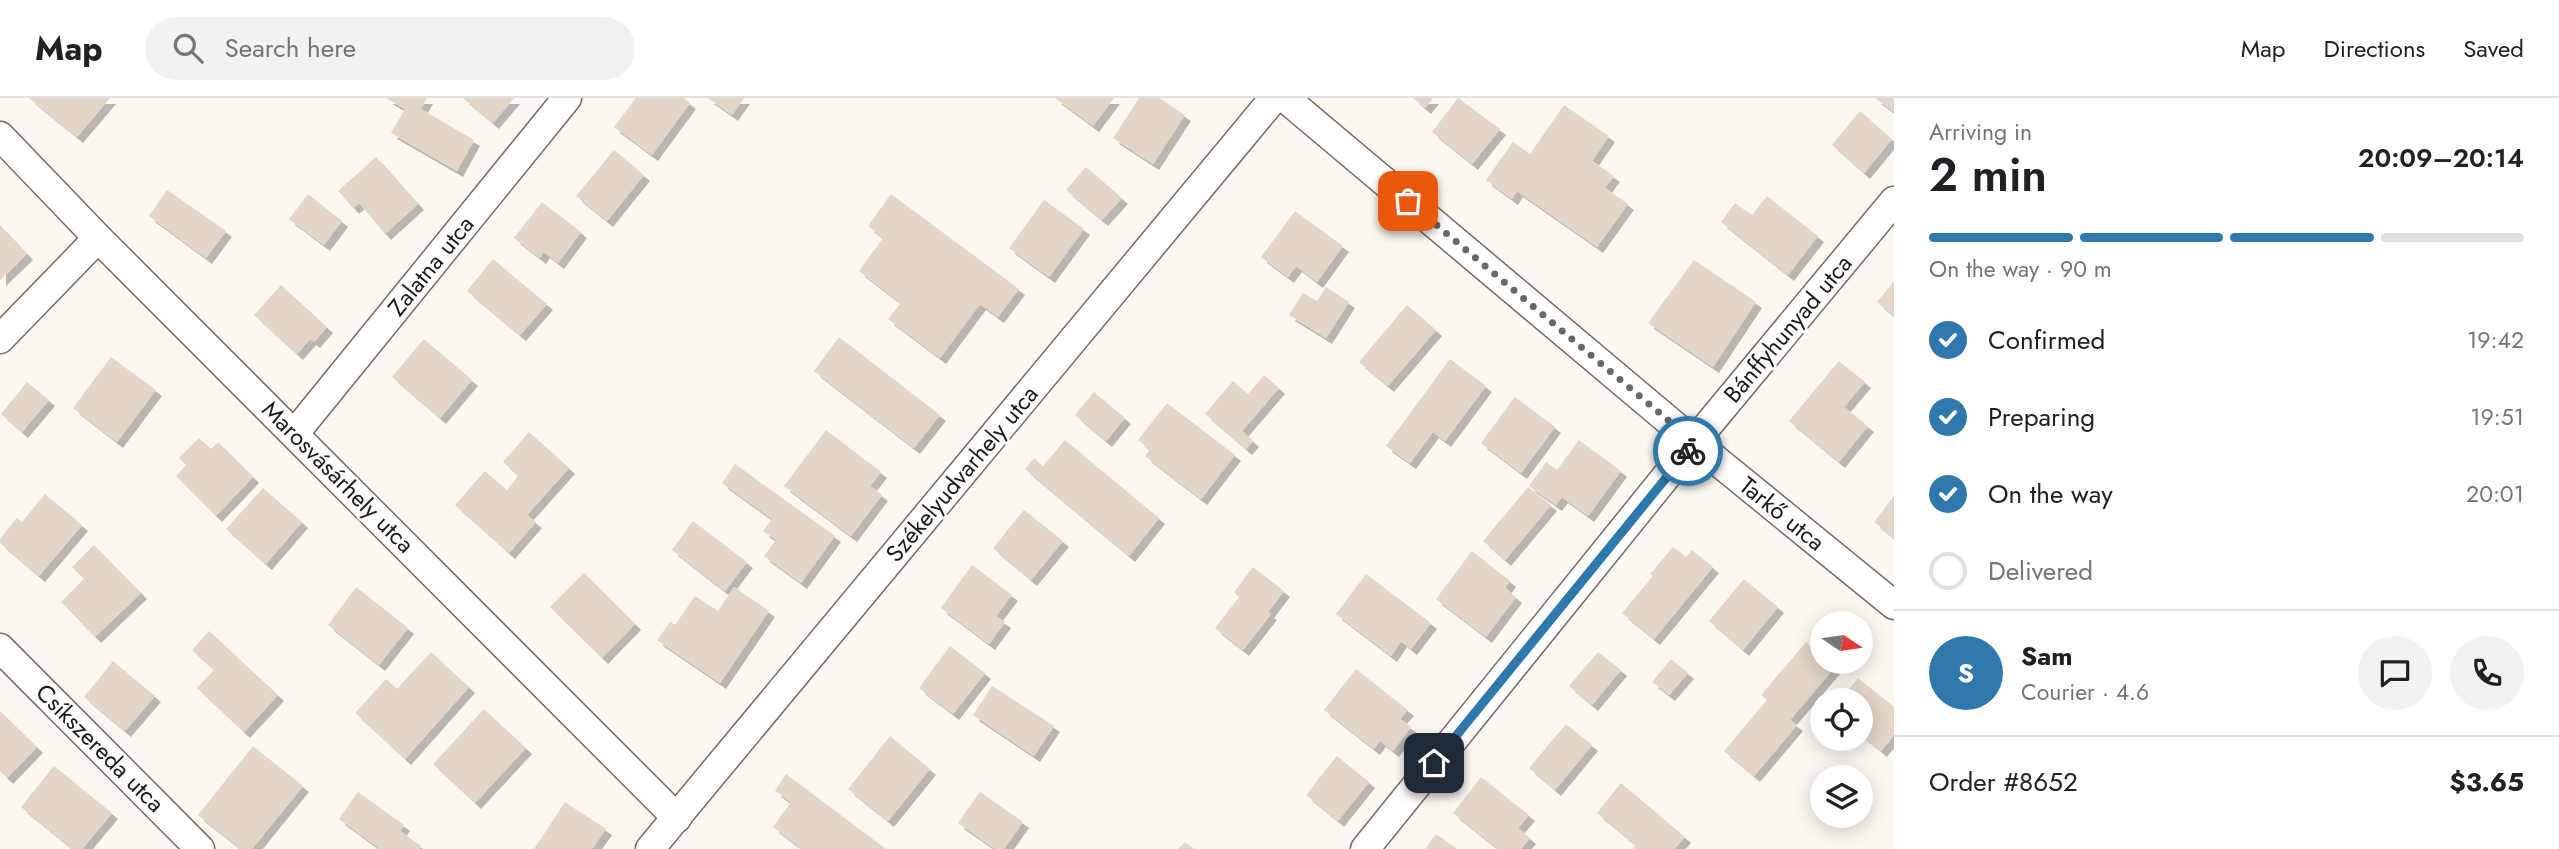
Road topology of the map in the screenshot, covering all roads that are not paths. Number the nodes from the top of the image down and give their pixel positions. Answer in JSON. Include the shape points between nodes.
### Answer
{"nodes":[{"id":1,"x":567,"y":98,"type":"edge"},
{"id":2,"x":1274,"y":98,"type":"edge"},
{"id":3,"x":1285,"y":98,"type":"edge"},
{"id":4,"x":0,"y":136,"type":"edge"},
{"id":5,"x":1894,"y":201,"type":"edge"},
{"id":6,"x":98,"y":239,"type":"junction"},
{"id":7,"x":0,"y":339,"type":"edge"},
{"id":8,"x":295,"y":433,"type":"junction"},
{"id":9,"x":1694,"y":442,"type":"junction"},
{"id":10,"x":1894,"y":604,"type":"edge"},
{"id":11,"x":0,"y":648,"type":"edge"},
{"id":12,"x":677,"y":818,"type":"junction"},
{"id":13,"x":660,"y":845,"type":"edge"},
{"id":14,"x":200,"y":849,"type":"edge"},
{"id":15,"x":1365,"y":849,"type":"edge"}],
"edges":[{"from":1,"to":8,"type":"street","name":"Zalatna utca"},
{"from":2,"to":12,"type":"street","name":"Székelyudvarhely utca"},
{"from":3,"to":9,"type":"street","name":"Tarkő utca"},
{"from":4,"to":6,"type":"street","name":"Marosvásárhely utca"},
{"from":5,"to":9,"type":"street","name":"Bánffyhunyad utca"},
{"from":6,"to":7,"type":"street"},
{"from":6,"to":8,"type":"street","name":"Marosvásárhely utca"},
{"from":8,"to":12,"type":"street","name":"Marosvásárhely utca"},
{"from":9,"to":10,"type":"street","name":"Tarkő utca"},
{"from":9,"to":15,"type":"street","name":"Bánffyhunyad utca"},
{"from":11,"to":14,"type":"street","name":"Csíkszereda utca"},
{"from":12,"to":13,"type":"street","name":"Székelyudvarhely utca"}]}
